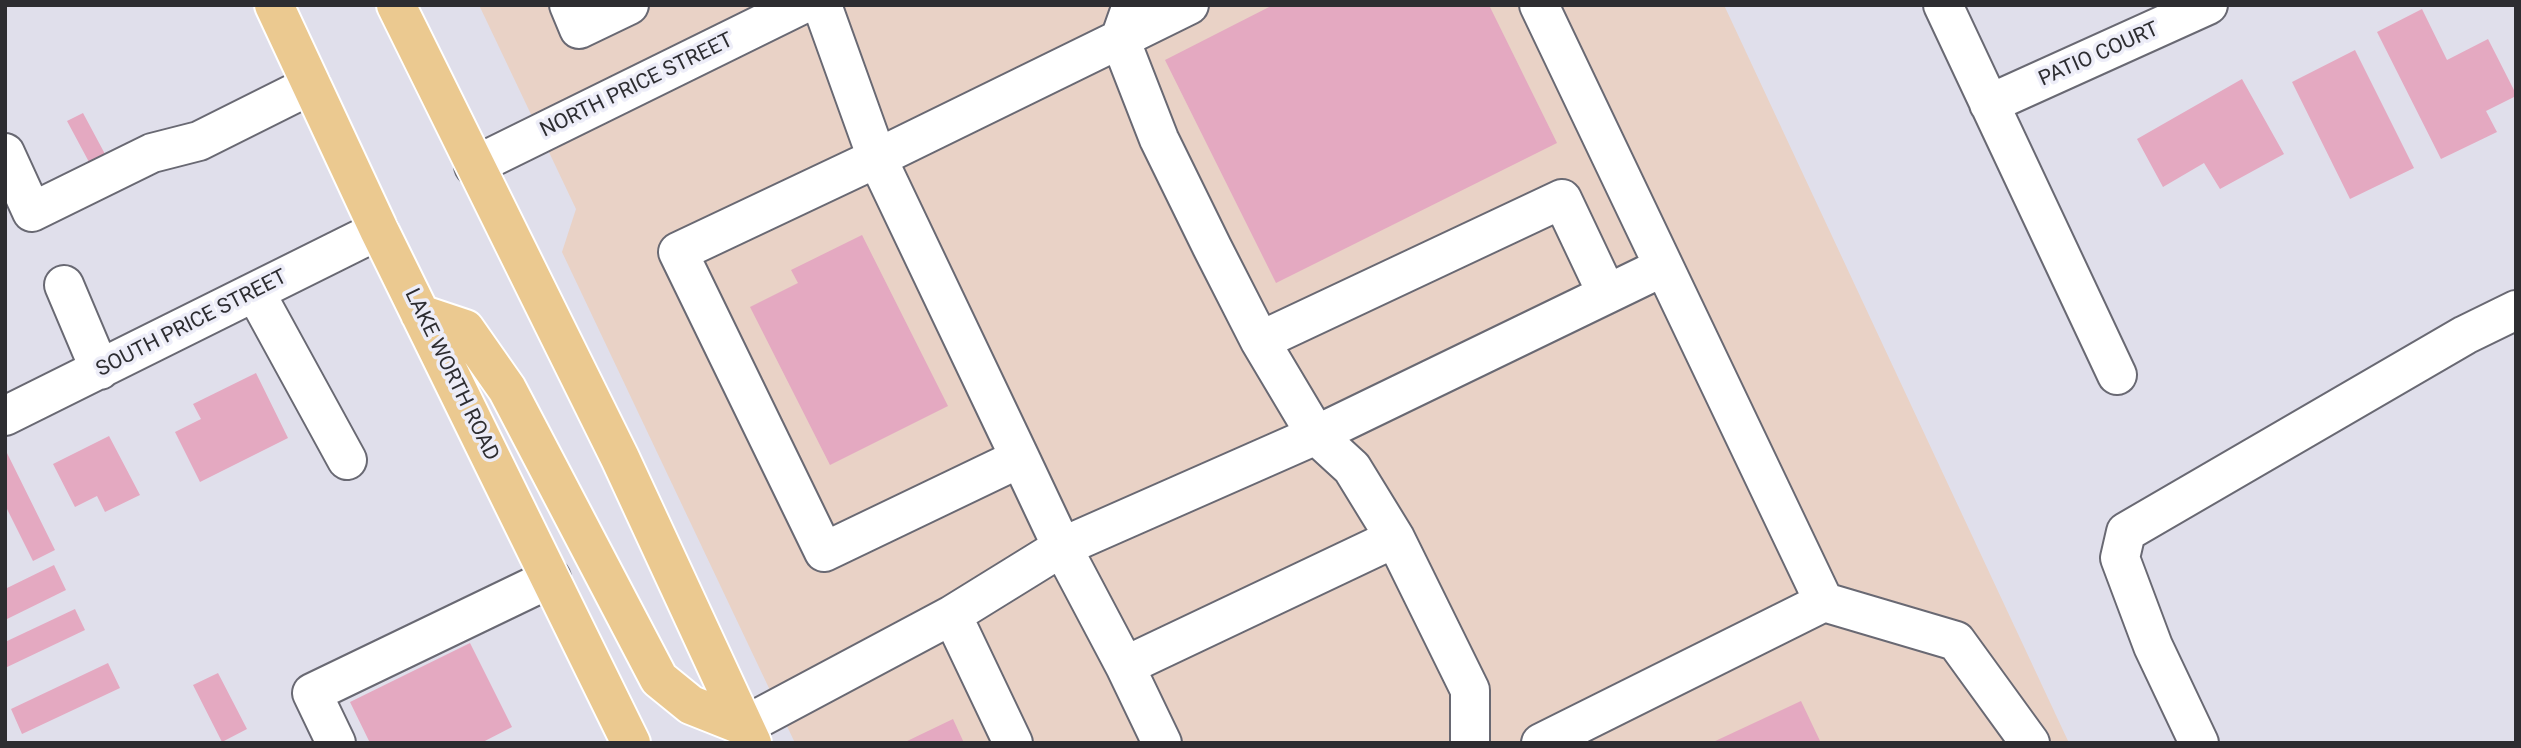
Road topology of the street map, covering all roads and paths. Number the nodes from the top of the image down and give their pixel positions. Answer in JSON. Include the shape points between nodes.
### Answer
{"nodes":[{"id":1,"x":274,"y":5,"type":"edge"},
{"id":2,"x":396,"y":5,"type":"edge"},
{"id":3,"x":569,"y":5,"type":"edge"},
{"id":4,"x":629,"y":5,"type":"edge"},
{"id":5,"x":801,"y":5,"type":"edge"},
{"id":6,"x":822,"y":5,"type":"edge"},
{"id":7,"x":1189,"y":5,"type":"edge"},
{"id":8,"x":1539,"y":5,"type":"edge"},
{"id":9,"x":1943,"y":5,"type":"edge"},
{"id":10,"x":2208,"y":5,"type":"edge"},
{"id":11,"x":1126,"y":22,"type":"edge"},
{"id":12,"x":311,"y":85,"type":"junction"},
{"id":13,"x":1989,"y":104,"type":"junction"},
{"id":14,"x":5,"y":153,"type":"edge"},
{"id":15,"x":877,"y":158,"type":"junction"},
{"id":16,"x":474,"y":166,"type":"junction"},
{"id":17,"x":379,"y":230,"type":"junction"},
{"id":18,"x":1664,"y":267,"type":"junction"},
{"id":19,"x":64,"y":285,"type":"dead end"},
{"id":20,"x":255,"y":292,"type":"junction"},
{"id":21,"x":1607,"y":294,"type":"junction"},
{"id":22,"x":2516,"y":310,"type":"edge"},
{"id":23,"x":420,"y":314,"type":"junction"},
{"id":24,"x":1259,"y":341,"type":"junction"},
{"id":25,"x":100,"y":370,"type":"junction"},
{"id":26,"x":2118,"y":375,"type":"dead end"},
{"id":27,"x":5,"y":416,"type":"edge"},
{"id":28,"x":1316,"y":435,"type":"junction"},
{"id":29,"x":1020,"y":458,"type":"junction"},
{"id":30,"x":347,"y":460,"type":"dead end"},
{"id":31,"x":1395,"y":538,"type":"junction"},
{"id":32,"x":1062,"y":547,"type":"junction"},
{"id":33,"x":551,"y":578,"type":"junction"},
{"id":34,"x":1824,"y":602,"type":"junction"},
{"id":35,"x":951,"y":615,"type":"junction"},
{"id":36,"x":1125,"y":666,"type":"junction"},
{"id":37,"x":748,"y":734,"type":"edge"},
{"id":38,"x":336,"y":743,"type":"edge"},
{"id":39,"x":631,"y":743,"type":"edge"},
{"id":40,"x":1013,"y":743,"type":"edge"},
{"id":41,"x":1162,"y":743,"type":"edge"},
{"id":42,"x":1470,"y":743,"type":"edge"},
{"id":43,"x":1541,"y":743,"type":"edge"},
{"id":44,"x":2030,"y":743,"type":"edge"},
{"id":45,"x":2199,"y":743,"type":"edge"}],
"edges":[{"from":1,"to":12,"type":"main road","name":"LAKE WORTH ROAD"},
{"from":2,"to":16,"type":"main road"},
{"from":3,"to":4,"type":"street","via":[[579,29]]},
{"from":5,"to":16,"type":"street","name":"NORTH PRICE STREET"},
{"from":6,"to":15,"type":"street"},
{"from":7,"to":11,"type":"street"},
{"from":8,"to":18,"type":"street"},
{"from":9,"to":13,"type":"street"},
{"from":10,"to":13,"type":"street","name":"PATIO COURT"},
{"from":11,"to":15,"type":"street"},
{"from":11,"to":24,"type":"street","via":[[1159,139]]},
{"from":12,"to":14,"type":"street","via":[[199,141],[152,153],[32,212]]},
{"from":12,"to":17,"type":"main road","name":"LAKE WORTH ROAD"},
{"from":13,"to":26,"type":"street"},
{"from":15,"to":29,"type":"street"},
{"from":15,"to":29,"type":"street","via":[[678,252],[824,552]]},
{"from":16,"to":37,"type":"main road","via":[[620,458]]},
{"from":17,"to":20,"type":"street","name":"SOUTH PRICE STREET"},
{"from":17,"to":23,"type":"main road","name":"LAKE WORTH ROAD"},
{"from":18,"to":21,"type":"street"},
{"from":18,"to":34,"type":"street"},
{"from":19,"to":25,"type":"street"},
{"from":20,"to":25,"type":"street","name":"SOUTH PRICE STREET"},
{"from":20,"to":30,"type":"street"},
{"from":21,"to":24,"type":"street","via":[[1562,199]]},
{"from":21,"to":28,"type":"street"},
{"from":22,"to":45,"type":"street","via":[[2465,335],[2126,532],[2120,558],[2153,646]]},
{"from":23,"to":33,"type":"main road","name":"LAKE WORTH ROAD"},
{"from":23,"to":37,"type":"main road","via":[[465,329],[507,389],[659,679],[691,705]]},
{"from":24,"to":28,"type":"street"},
{"from":25,"to":27,"type":"street","name":"SOUTH PRICE STREET"},
{"from":28,"to":31,"type":"street","via":[[1352,468]]},
{"from":28,"to":32,"type":"street"},
{"from":29,"to":32,"type":"street"},
{"from":31,"to":36,"type":"street"},
{"from":31,"to":42,"type":"street","via":[[1470,690]]},
{"from":32,"to":35,"type":"street"},
{"from":32,"to":36,"type":"street"},
{"from":33,"to":38,"type":"street","via":[[312,693]]},
{"from":33,"to":39,"type":"main road","name":"LAKE WORTH ROAD"},
{"from":34,"to":43,"type":"street"},
{"from":34,"to":44,"type":"street","via":[[1956,641]]},
{"from":35,"to":37,"type":"street"},
{"from":35,"to":40,"type":"street"},
{"from":36,"to":41,"type":"street"}]}
